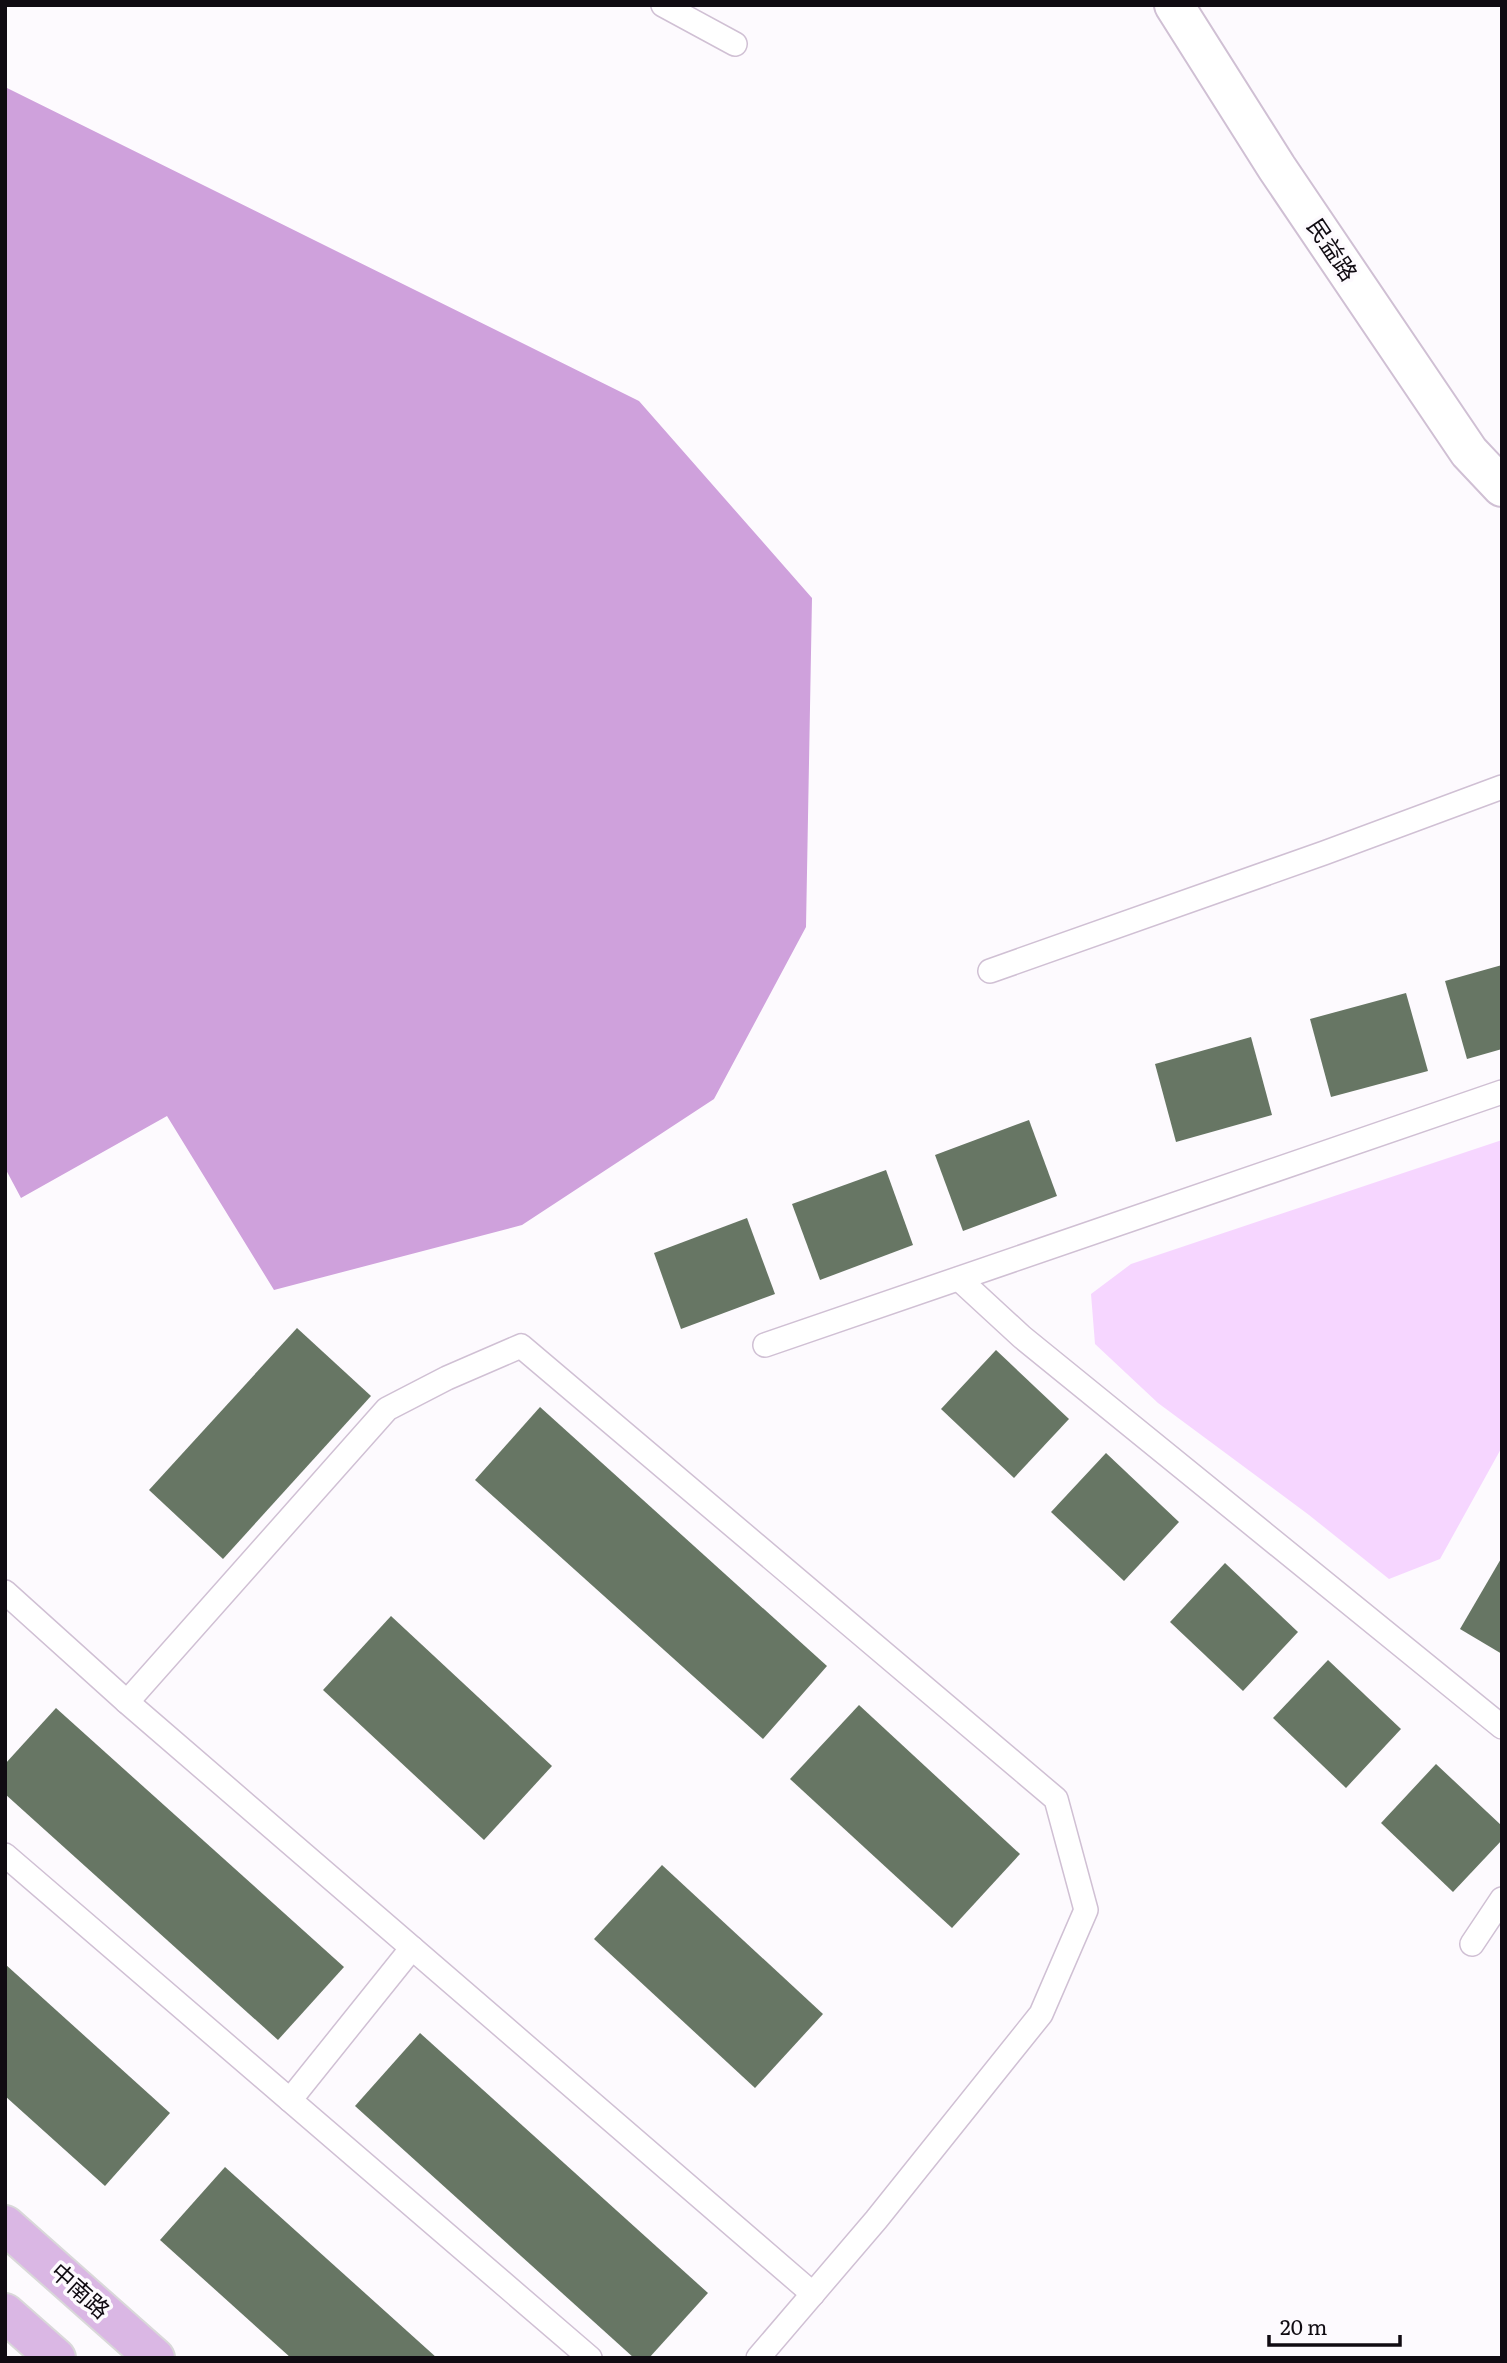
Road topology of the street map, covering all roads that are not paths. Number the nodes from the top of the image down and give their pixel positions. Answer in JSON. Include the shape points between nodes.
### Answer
{"nodes":[{"id":1,"x":663,"y":5,"type":"edge"},
{"id":2,"x":1174,"y":5,"type":"edge"},
{"id":3,"x":735,"y":44,"type":"dead end"},
{"id":4,"x":1502,"y":486,"type":"edge"},
{"id":5,"x":1502,"y":786,"type":"edge"},
{"id":6,"x":990,"y":971,"type":"dead end"},
{"id":7,"x":1502,"y":1092,"type":"edge"},
{"id":8,"x":959,"y":1279,"type":"junction"},
{"id":9,"x":765,"y":1345,"type":"dead end"},
{"id":10,"x":5,"y":1592,"type":"edge"},
{"id":11,"x":127,"y":1702,"type":"junction"},
{"id":12,"x":1502,"y":1727,"type":"edge"},
{"id":13,"x":5,"y":1855,"type":"edge"},
{"id":14,"x":1502,"y":1899,"type":"edge"},
{"id":15,"x":1472,"y":1944,"type":"dead end"},
{"id":16,"x":412,"y":1948,"type":"junction"},
{"id":17,"x":290,"y":2100,"type":"junction"},
{"id":18,"x":5,"y":2225,"type":"edge"},
{"id":19,"x":813,"y":2294,"type":"junction"},
{"id":20,"x":5,"y":2313,"type":"edge"},
{"id":21,"x":56,"y":2358,"type":"edge"},
{"id":22,"x":155,"y":2358,"type":"edge"},
{"id":23,"x":590,"y":2358,"type":"edge"},
{"id":24,"x":758,"y":2358,"type":"edge"}],
"edges":[{"from":1,"to":3,"type":"lane"},
{"from":2,"to":4,"type":"street","name":"民益路","via":[[1277,168],[1469,452]]},
{"from":5,"to":6,"type":"lane"},
{"from":7,"to":8,"type":"lane"},
{"from":8,"to":9,"type":"lane"},
{"from":8,"to":12,"type":"lane","via":[[1021,1337]]},
{"from":10,"to":11,"type":"lane"},
{"from":11,"to":16,"type":"lane"},
{"from":11,"to":19,"type":"lane","via":[[387,1409],[521,1346],[1056,1799],[1086,1910],[1041,2014]]},
{"from":13,"to":17,"type":"lane"},
{"from":14,"to":15,"type":"lane"},
{"from":16,"to":17,"type":"lane"},
{"from":16,"to":19,"type":"lane"},
{"from":17,"to":23,"type":"lane"},
{"from":18,"to":22,"type":"main road","name":"中南路"},
{"from":19,"to":24,"type":"lane"},
{"from":20,"to":21,"type":"main road"}]}
